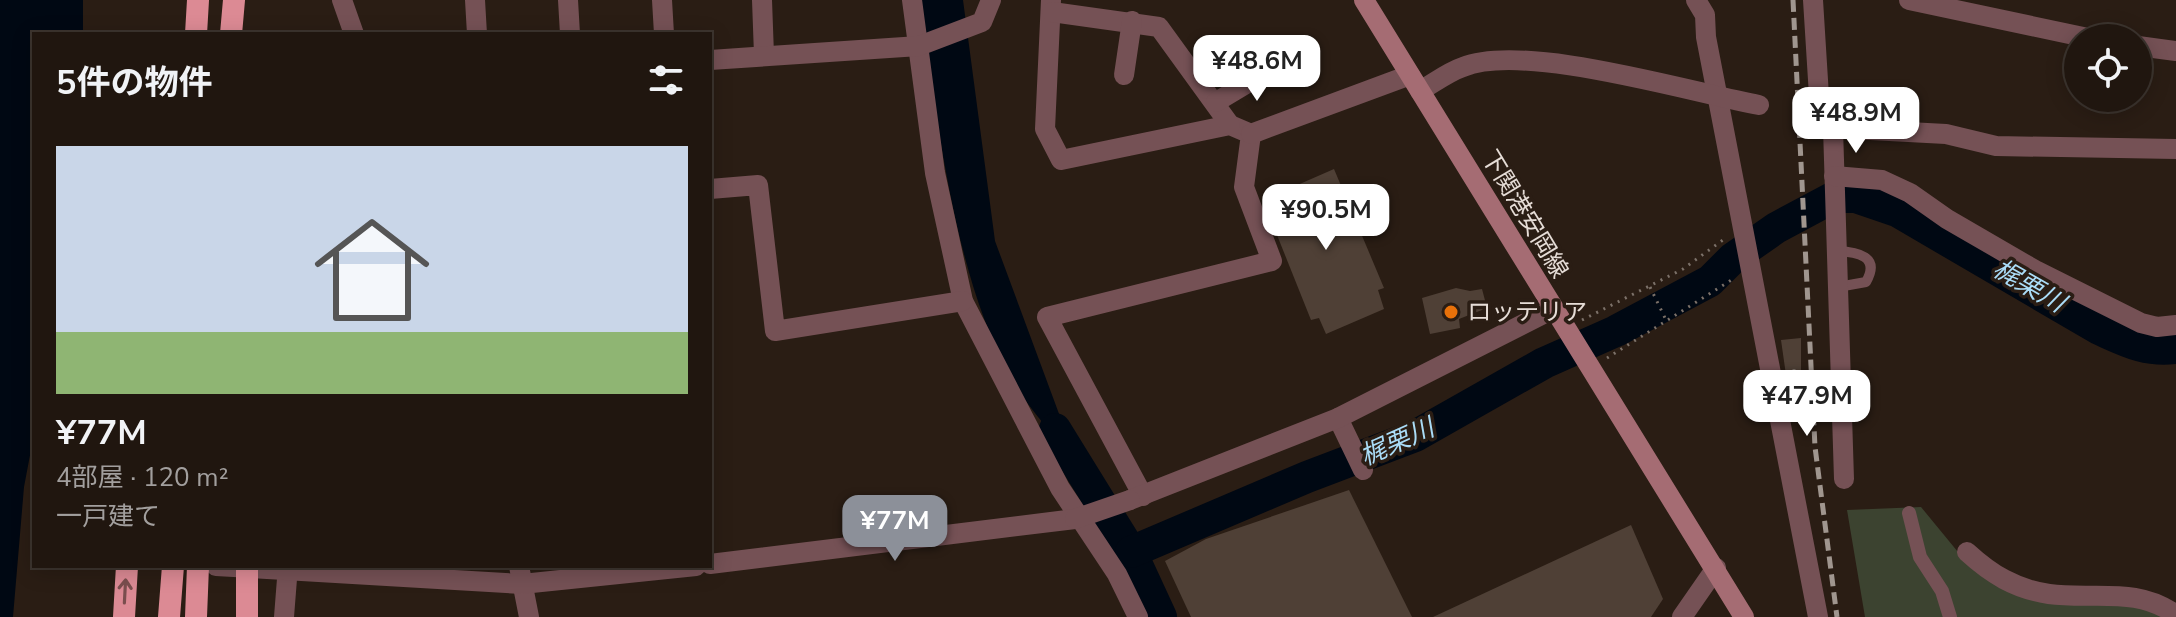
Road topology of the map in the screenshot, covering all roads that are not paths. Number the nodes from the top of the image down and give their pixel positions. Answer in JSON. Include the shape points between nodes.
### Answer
{"nodes":[{"id":1,"x":198,"y":0,"type":"edge"},
{"id":2,"x":234,"y":0,"type":"edge"},
{"id":3,"x":342,"y":0,"type":"edge"},
{"id":4,"x":475,"y":0,"type":"edge"},
{"id":5,"x":568,"y":0,"type":"edge"},
{"id":6,"x":662,"y":0,"type":"edge"},
{"id":7,"x":762,"y":0,"type":"edge"},
{"id":8,"x":912,"y":0,"type":"edge"},
{"id":9,"x":991,"y":0,"type":"edge"},
{"id":10,"x":1364,"y":0,"type":"edge"},
{"id":11,"x":1813,"y":0,"type":"edge"},
{"id":12,"x":1909,"y":0,"type":"edge"},
{"id":13,"x":2009,"y":0,"type":"edge"},
{"id":14,"x":1702,"y":5,"type":"edge"},
{"id":15,"x":1051,"y":6,"type":"edge"},
{"id":16,"x":1132,"y":21,"type":"junction"},
{"id":17,"x":2008,"y":22,"type":"junction"},
{"id":18,"x":196,"y":32,"type":"edge"},
{"id":19,"x":231,"y":32,"type":"edge"},
{"id":20,"x":353,"y":32,"type":"edge"},
{"id":21,"x":477,"y":32,"type":"edge"},
{"id":22,"x":570,"y":32,"type":"edge"},
{"id":23,"x":664,"y":32,"type":"edge"},
{"id":24,"x":2064,"y":33,"type":"edge"},
{"id":25,"x":919,"y":46,"type":"junction"},
{"id":26,"x":2152,"y":48,"type":"edge"},
{"id":27,"x":2176,"y":51,"type":"edge"},
{"id":28,"x":764,"y":55,"type":"junction"},
{"id":29,"x":712,"y":60,"type":"edge"},
{"id":30,"x":1276,"y":66,"type":"dead end"},
{"id":31,"x":1124,"y":75,"type":"dead end"},
{"id":32,"x":1415,"y":83,"type":"junction"},
{"id":33,"x":1719,"y":97,"type":"junction"},
{"id":34,"x":1216,"y":102,"type":"junction"},
{"id":35,"x":1759,"y":105,"type":"dead end"},
{"id":36,"x":1230,"y":125,"type":"junction"},
{"id":37,"x":1833,"y":128,"type":"junction"},
{"id":38,"x":1251,"y":134,"type":"junction"},
{"id":39,"x":2176,"y":149,"type":"edge"},
{"id":40,"x":1834,"y":179,"type":"junction"},
{"id":41,"x":712,"y":189,"type":"edge"},
{"id":42,"x":1837,"y":251,"type":"junction"},
{"id":43,"x":1838,"y":287,"type":"junction"},
{"id":44,"x":963,"y":301,"type":"junction"},
{"id":45,"x":1553,"y":309,"type":"junction"},
{"id":46,"x":2176,"y":325,"type":"edge"},
{"id":47,"x":1338,"y":418,"type":"junction"},
{"id":48,"x":1363,"y":470,"type":"dead end"},
{"id":49,"x":1844,"y":479,"type":"dead end"},
{"id":50,"x":1137,"y":498,"type":"junction"},
{"id":51,"x":1909,"y":513,"type":"dead end"},
{"id":52,"x":1967,"y":552,"type":"dead end"},
{"id":53,"x":712,"y":564,"type":"edge"},
{"id":54,"x":127,"y":568,"type":"edge"},
{"id":55,"x":173,"y":568,"type":"edge"},
{"id":56,"x":198,"y":568,"type":"edge"},
{"id":57,"x":247,"y":568,"type":"edge"},
{"id":58,"x":288,"y":568,"type":"edge"},
{"id":59,"x":657,"y":568,"type":"edge"},
{"id":60,"x":1716,"y":568,"type":"junction"},
{"id":61,"x":398,"y":571,"type":"edge"},
{"id":62,"x":521,"y":575,"type":"edge"},
{"id":63,"x":2160,"y":612,"type":"edge"},
{"id":64,"x":124,"y":617,"type":"edge"},
{"id":65,"x":169,"y":617,"type":"edge"},
{"id":66,"x":196,"y":617,"type":"edge"},
{"id":67,"x":247,"y":617,"type":"edge"},
{"id":68,"x":284,"y":617,"type":"edge"},
{"id":69,"x":529,"y":617,"type":"edge"},
{"id":70,"x":1138,"y":617,"type":"edge"},
{"id":71,"x":1682,"y":617,"type":"edge"},
{"id":72,"x":1744,"y":617,"type":"edge"},
{"id":73,"x":1818,"y":617,"type":"edge"},
{"id":74,"x":1950,"y":617,"type":"edge"}],
"edges":[{"from":1,"to":18,"type":"highway"},
{"from":2,"to":19,"type":"highway"},
{"from":3,"to":20,"type":"street"},
{"from":4,"to":21,"type":"street"},
{"from":5,"to":22,"type":"street"},
{"from":6,"to":23,"type":"street"},
{"from":7,"to":28,"type":"street"},
{"from":8,"to":25,"type":"street"},
{"from":9,"to":25,"type":"street","via":[[982,22]]},
{"from":10,"to":32,"type":"main road","name":"下関港安岡線"},
{"from":11,"to":37,"type":"street","via":[[1820,112]]},
{"from":12,"to":17,"type":"street"},
{"from":13,"to":17,"type":"street"},
{"from":14,"to":33,"type":"street"},
{"from":15,"to":16,"type":"street"},
{"from":15,"to":36,"type":"street","via":[[1045,129],[1061,160]]},
{"from":16,"to":31,"type":"street"},
{"from":16,"to":34,"type":"street","via":[[1159,27]]},
{"from":17,"to":24,"type":"street"},
{"from":25,"to":28,"type":"street"},
{"from":25,"to":44,"type":"street","via":[[935,173]]},
{"from":26,"to":27,"type":"street"},
{"from":28,"to":29,"type":"street"},
{"from":30,"to":34,"type":"street"},
{"from":32,"to":33,"type":"street","via":[[1463,66],[1538,60]]},
{"from":32,"to":38,"type":"street"},
{"from":32,"to":45,"type":"main road","name":"下関港安岡線"},
{"from":33,"to":35,"type":"street"},
{"from":33,"to":73,"type":"street"},
{"from":34,"to":36,"type":"street"},
{"from":36,"to":38,"type":"street"},
{"from":37,"to":39,"type":"street","via":[[1946,134],[1996,146]]},
{"from":37,"to":40,"type":"street"},
{"from":38,"to":50,"type":"street","via":[[1244,187],[1272,261],[1047,317]]},
{"from":40,"to":42,"type":"street"},
{"from":40,"to":46,"type":"street","via":[[1882,180],[2035,270],[2141,323]]},
{"from":41,"to":44,"type":"street","via":[[758,185],[775,331]]},
{"from":42,"to":43,"type":"street"},
{"from":42,"to":43,"type":"lane","via":[[1858,252],[1870,263],[1866,282]]},
{"from":43,"to":49,"type":"street"},
{"from":44,"to":70,"type":"street","via":[[1060,488],[1117,574]]},
{"from":45,"to":47,"type":"street"},
{"from":45,"to":60,"type":"main road","name":"下関港安岡線"},
{"from":47,"to":48,"type":"street"},
{"from":47,"to":50,"type":"street"},
{"from":50,"to":53,"type":"street","bridge":true,"via":[[1075,519]]},
{"from":51,"to":74,"type":"street","via":[[1920,557],[1942,591]]},
{"from":52,"to":63,"type":"street","via":[[1991,574],[2030,590],[2125,595]]},
{"from":64,"to":54,"type":"highway","one_way":true},
{"from":55,"to":65,"type":"highway"},
{"from":56,"to":66,"type":"highway"},
{"from":57,"to":67,"type":"highway"},
{"from":58,"to":61,"type":"street"},
{"from":58,"to":68,"type":"street"},
{"from":59,"to":62,"type":"street"},
{"from":60,"to":71,"type":"street"},
{"from":60,"to":72,"type":"main road","name":"下関港安岡線"},
{"from":61,"to":62,"type":"street"},
{"from":62,"to":69,"type":"street"}]}
